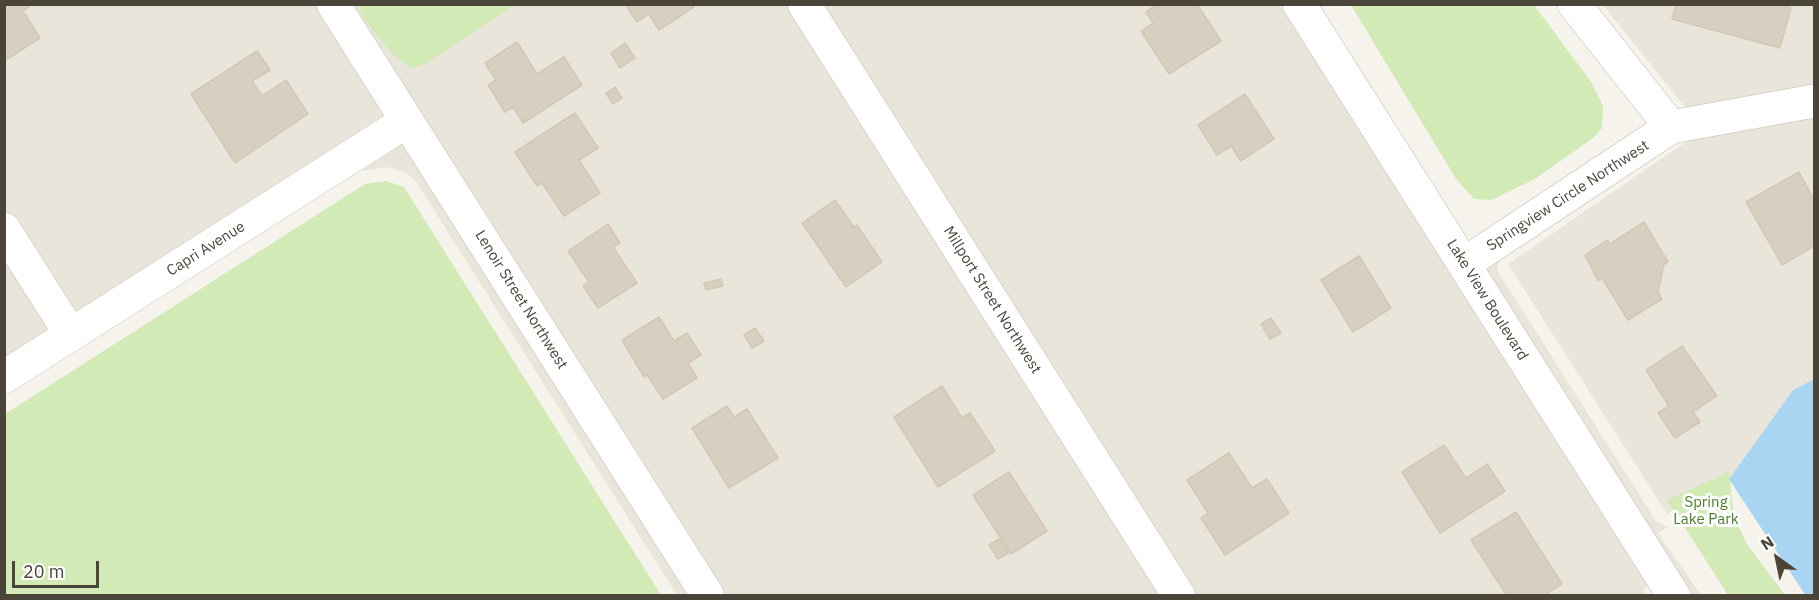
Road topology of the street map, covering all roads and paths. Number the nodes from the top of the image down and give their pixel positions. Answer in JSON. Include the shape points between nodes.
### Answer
{"nodes":[{"id":1,"x":333,"y":4,"type":"edge"},
{"id":2,"x":804,"y":4,"type":"edge"},
{"id":3,"x":1299,"y":4,"type":"edge"},
{"id":4,"x":1574,"y":4,"type":"edge"},
{"id":5,"x":1815,"y":101,"type":"edge"},
{"id":6,"x":407,"y":121,"type":"junction"},
{"id":7,"x":1671,"y":127,"type":"junction"},
{"id":8,"x":4,"y":229,"type":"edge"},
{"id":9,"x":1464,"y":264,"type":"junction"},
{"id":10,"x":71,"y":335,"type":"junction"},
{"id":11,"x":4,"y":377,"type":"edge"},
{"id":12,"x":1670,"y":594,"type":"edge"},
{"id":13,"x":708,"y":596,"type":"edge"},
{"id":14,"x":1179,"y":596,"type":"edge"}],
"edges":[{"from":1,"to":6,"type":"street","name":"Lenoir Street Northwest"},
{"from":2,"to":14,"type":"street","name":"Millport Street Northwest"},
{"from":3,"to":9,"type":"street","name":"Lake View Boulevard"},
{"from":4,"to":7,"type":"street"},
{"from":5,"to":7,"type":"street","name":"Springview Circle Northwest"},
{"from":6,"to":10,"type":"street","name":"Capri Avenue"},
{"from":6,"to":13,"type":"street","name":"Lenoir Street Northwest"},
{"from":7,"to":9,"type":"street","name":"Springview Circle Northwest"},
{"from":8,"to":10,"type":"street"},
{"from":9,"to":12,"type":"street","name":"Lake View Boulevard"},
{"from":10,"to":11,"type":"street","name":"Capri Avenue"}]}
